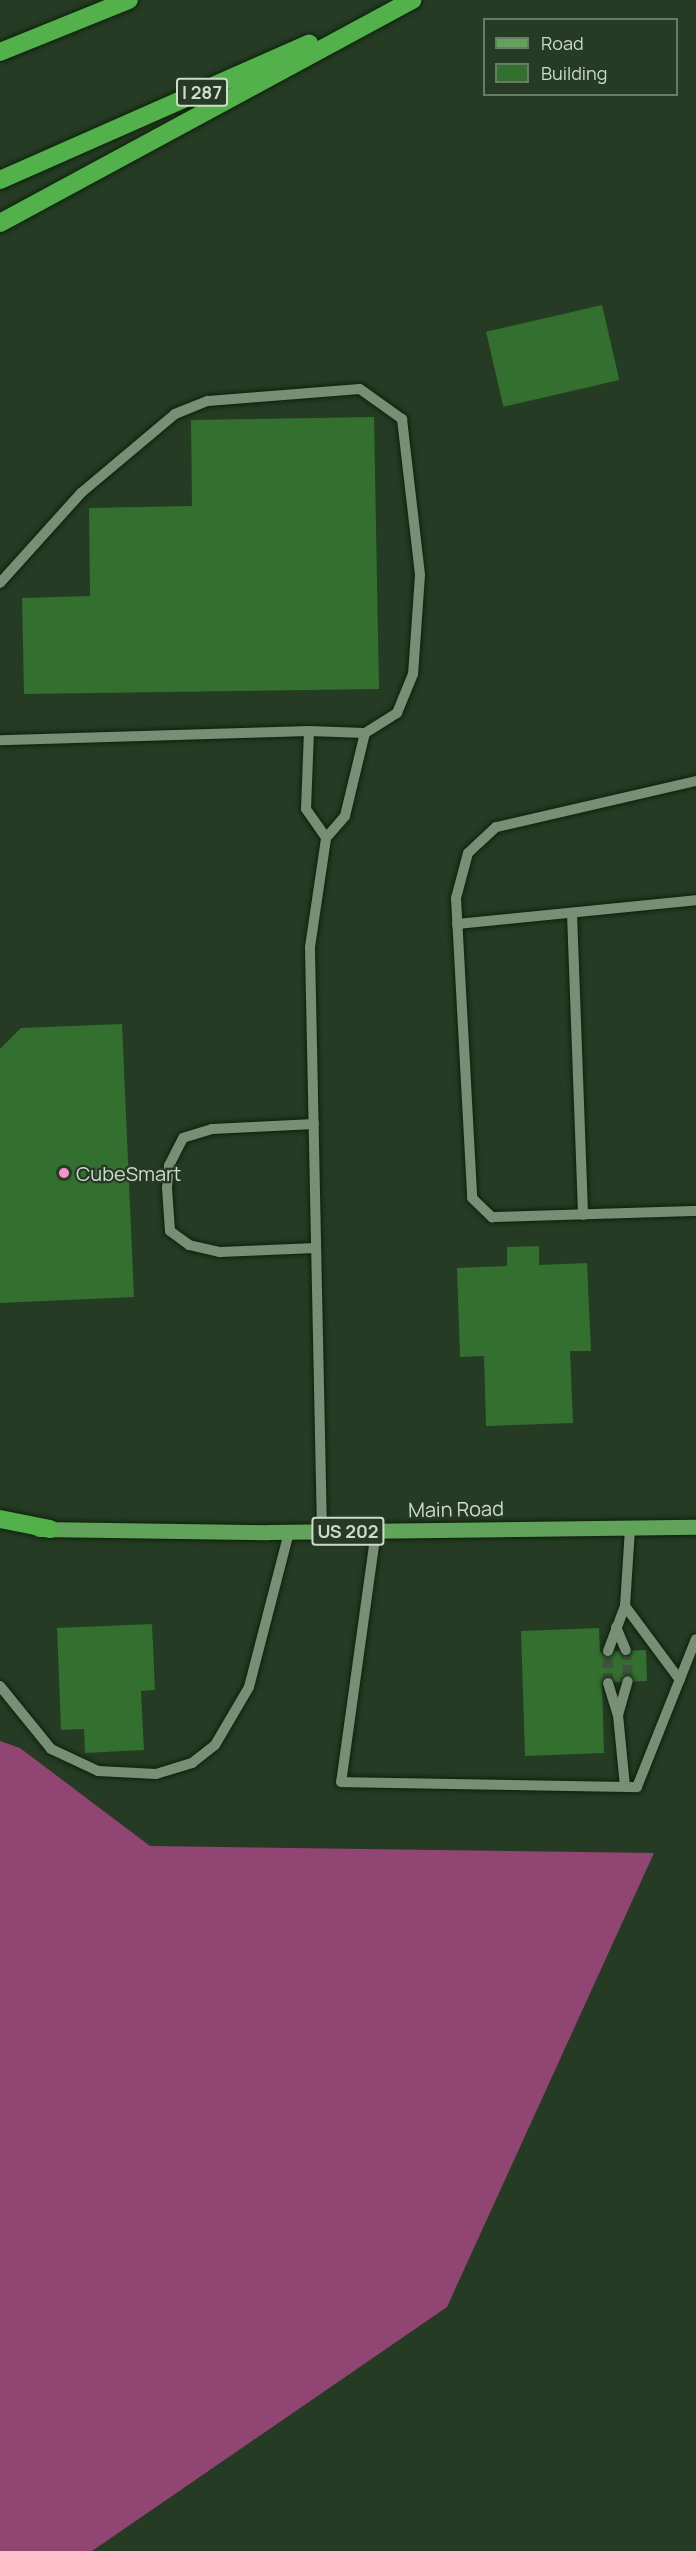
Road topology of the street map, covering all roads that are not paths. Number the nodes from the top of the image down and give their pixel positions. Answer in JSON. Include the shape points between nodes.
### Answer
{"nodes":[{"id":1,"x":129,"y":0,"type":"edge"},
{"id":2,"x":402,"y":0,"type":"edge"},
{"id":3,"x":413,"y":0,"type":"edge"},
{"id":4,"x":0,"y":52,"type":"edge"},
{"id":5,"x":0,"y":180,"type":"edge"},
{"id":6,"x":0,"y":223,"type":"edge"},
{"id":7,"x":0,"y":583,"type":"edge"},
{"id":8,"x":309,"y":731,"type":"junction"},
{"id":9,"x":365,"y":733,"type":"junction"},
{"id":10,"x":0,"y":740,"type":"edge"},
{"id":11,"x":696,"y":781,"type":"edge"},
{"id":12,"x":326,"y":838,"type":"junction"},
{"id":13,"x":696,"y":900,"type":"edge"},
{"id":14,"x":572,"y":913,"type":"junction"},
{"id":15,"x":457,"y":924,"type":"junction"},
{"id":16,"x":314,"y":1124,"type":"junction"},
{"id":17,"x":696,"y":1211,"type":"edge"},
{"id":18,"x":583,"y":1215,"type":"junction"},
{"id":19,"x":316,"y":1248,"type":"junction"},
{"id":20,"x":0,"y":1519,"type":"edge"},
{"id":21,"x":630,"y":1527,"type":"junction"},
{"id":22,"x":696,"y":1527,"type":"edge"},
{"id":23,"x":0,"y":1528,"type":"edge"},
{"id":24,"x":50,"y":1529,"type":"junction"},
{"id":25,"x":376,"y":1531,"type":"junction"},
{"id":26,"x":289,"y":1532,"type":"junction"},
{"id":27,"x":322,"y":1532,"type":"junction"},
{"id":28,"x":625,"y":1606,"type":"junction"},
{"id":29,"x":616,"y":1627,"type":"junction"},
{"id":30,"x":696,"y":1639,"type":"edge"},
{"id":31,"x":626,"y":1650,"type":"tunnel mouth"},
{"id":32,"x":608,"y":1651,"type":"tunnel mouth"},
{"id":33,"x":680,"y":1680,"type":"junction"},
{"id":34,"x":628,"y":1682,"type":"tunnel mouth"},
{"id":35,"x":608,"y":1683,"type":"tunnel mouth"},
{"id":36,"x":0,"y":1686,"type":"edge"},
{"id":37,"x":618,"y":1715,"type":"junction"},
{"id":38,"x":625,"y":1787,"type":"junction"}],
"edges":[{"from":1,"to":4,"type":"highway"},
{"from":2,"to":5,"type":"highway","number":"I 287"},
{"from":3,"to":6,"type":"highway"},
{"from":7,"to":9,"type":"lane","via":[[81,493],[175,414],[208,401],[360,389],[402,419],[420,575],[413,674],[397,713]]},
{"from":8,"to":9,"type":"lane"},
{"from":8,"to":10,"type":"lane"},
{"from":8,"to":12,"type":"lane","via":[[306,809]]},
{"from":9,"to":12,"type":"lane","via":[[345,816]]},
{"from":11,"to":15,"type":"lane","via":[[496,827],[468,853],[456,898]]},
{"from":12,"to":16,"type":"lane","via":[[310,947]]},
{"from":13,"to":14,"type":"lane"},
{"from":14,"to":15,"type":"lane"},
{"from":14,"to":18,"type":"lane"},
{"from":15,"to":18,"type":"lane","via":[[472,1198],[492,1217]]},
{"from":16,"to":19,"type":"lane"},
{"from":16,"to":19,"type":"lane","via":[[212,1128],[183,1138],[170,1165],[167,1188],[170,1231],[189,1245],[220,1252]]},
{"from":17,"to":18,"type":"lane"},
{"from":19,"to":27,"type":"lane"},
{"from":20,"to":24,"type":"highway"},
{"from":21,"to":22,"type":"main road","name":"Main Road","number":"US 202"},
{"from":21,"to":25,"type":"main road","name":"Main Road","number":"US 202"},
{"from":21,"to":28,"type":"lane"},
{"from":23,"to":24,"type":"main road","name":"Main Road","number":"US 202"},
{"from":24,"to":26,"type":"main road","name":"Main Road","number":"US 202"},
{"from":25,"to":27,"type":"main road","name":"Main Road","number":"US 202"},
{"from":25,"to":38,"type":"lane","via":[[340,1782]]},
{"from":26,"to":27,"type":"main road","name":"Main Road","number":"US 202"},
{"from":26,"to":36,"type":"lane","via":[[249,1687],[215,1745],[192,1763],[156,1774],[98,1771],[51,1749]]},
{"from":28,"to":29,"type":"lane"},
{"from":28,"to":33,"type":"lane"},
{"from":29,"to":31,"type":"lane"},
{"from":29,"to":32,"type":"lane"},
{"from":30,"to":33,"type":"lane"},
{"from":33,"to":38,"type":"lane","via":[[637,1787]]},
{"from":34,"to":37,"type":"lane"},
{"from":35,"to":37,"type":"lane"},
{"from":37,"to":38,"type":"lane"}]}
